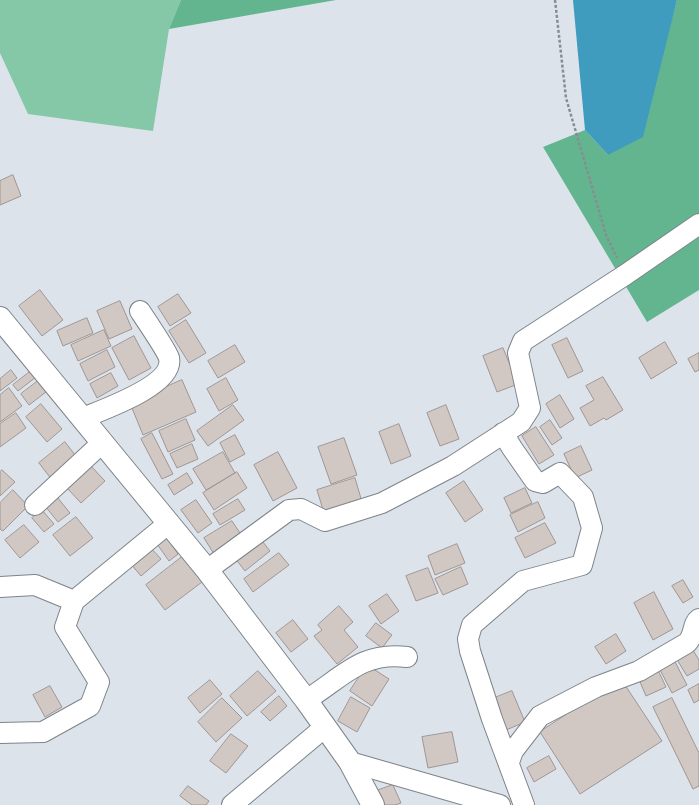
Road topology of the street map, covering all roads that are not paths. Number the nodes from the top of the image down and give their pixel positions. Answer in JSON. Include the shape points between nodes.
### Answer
{"nodes":[{"id":1,"x":699,"y":224,"type":"edge"},
{"id":2,"x":140,"y":311,"type":"dead end"},
{"id":3,"x":0,"y":318,"type":"edge"},
{"id":4,"x":83,"y":418,"type":"junction"},
{"id":5,"x":503,"y":433,"type":"junction"},
{"id":6,"x":102,"y":443,"type":"junction"},
{"id":7,"x":35,"y":506,"type":"dead end"},
{"id":8,"x":169,"y":523,"type":"junction"},
{"id":9,"x":207,"y":570,"type":"junction"},
{"id":10,"x":0,"y":587,"type":"edge"},
{"id":11,"x":74,"y":601,"type":"junction"},
{"id":12,"x":699,"y":618,"type":"edge"},
{"id":13,"x":407,"y":657,"type":"dead end"},
{"id":14,"x":306,"y":700,"type":"junction"},
{"id":15,"x":325,"y":727,"type":"junction"},
{"id":16,"x":0,"y":733,"type":"edge"},
{"id":17,"x":350,"y":762,"type":"junction"},
{"id":18,"x":509,"y":762,"type":"junction"},
{"id":19,"x":232,"y":805,"type":"edge"},
{"id":20,"x":372,"y":805,"type":"edge"},
{"id":21,"x":500,"y":805,"type":"edge"},
{"id":22,"x":524,"y":805,"type":"edge"}],
"edges":[{"from":1,"to":5,"type":"street","via":[[522,341],[518,353],[530,408],[521,422]]},
{"from":2,"to":4,"type":"street","via":[[169,358],[168,370],[149,389]]},
{"from":3,"to":4,"type":"main road"},
{"from":4,"to":6,"type":"main road"},
{"from":5,"to":9,"type":"street","via":[[454,466],[382,503],[325,521],[301,509],[289,510]]},
{"from":5,"to":18,"type":"street","via":[[535,481],[543,483],[560,473],[583,497],[592,528],[582,565],[523,581],[472,626],[468,640],[470,651]]},
{"from":6,"to":7,"type":"street"},
{"from":6,"to":8,"type":"main road"},
{"from":8,"to":9,"type":"main road"},
{"from":8,"to":11,"type":"street"},
{"from":9,"to":14,"type":"main road"},
{"from":10,"to":11,"type":"street","via":[[35,585]]},
{"from":11,"to":16,"type":"street","via":[[65,627],[99,682],[90,706],[43,732]]},
{"from":12,"to":18,"type":"street","via":[[687,643],[639,671],[596,687],[540,716],[513,751]]},
{"from":13,"to":14,"type":"street","via":[[394,655],[367,660],[349,669],[330,686]]},
{"from":14,"to":15,"type":"main road"},
{"from":15,"to":17,"type":"main road"},
{"from":15,"to":19,"type":"street"},
{"from":17,"to":20,"type":"main road"},
{"from":17,"to":21,"type":"street"},
{"from":18,"to":22,"type":"street"}]}
